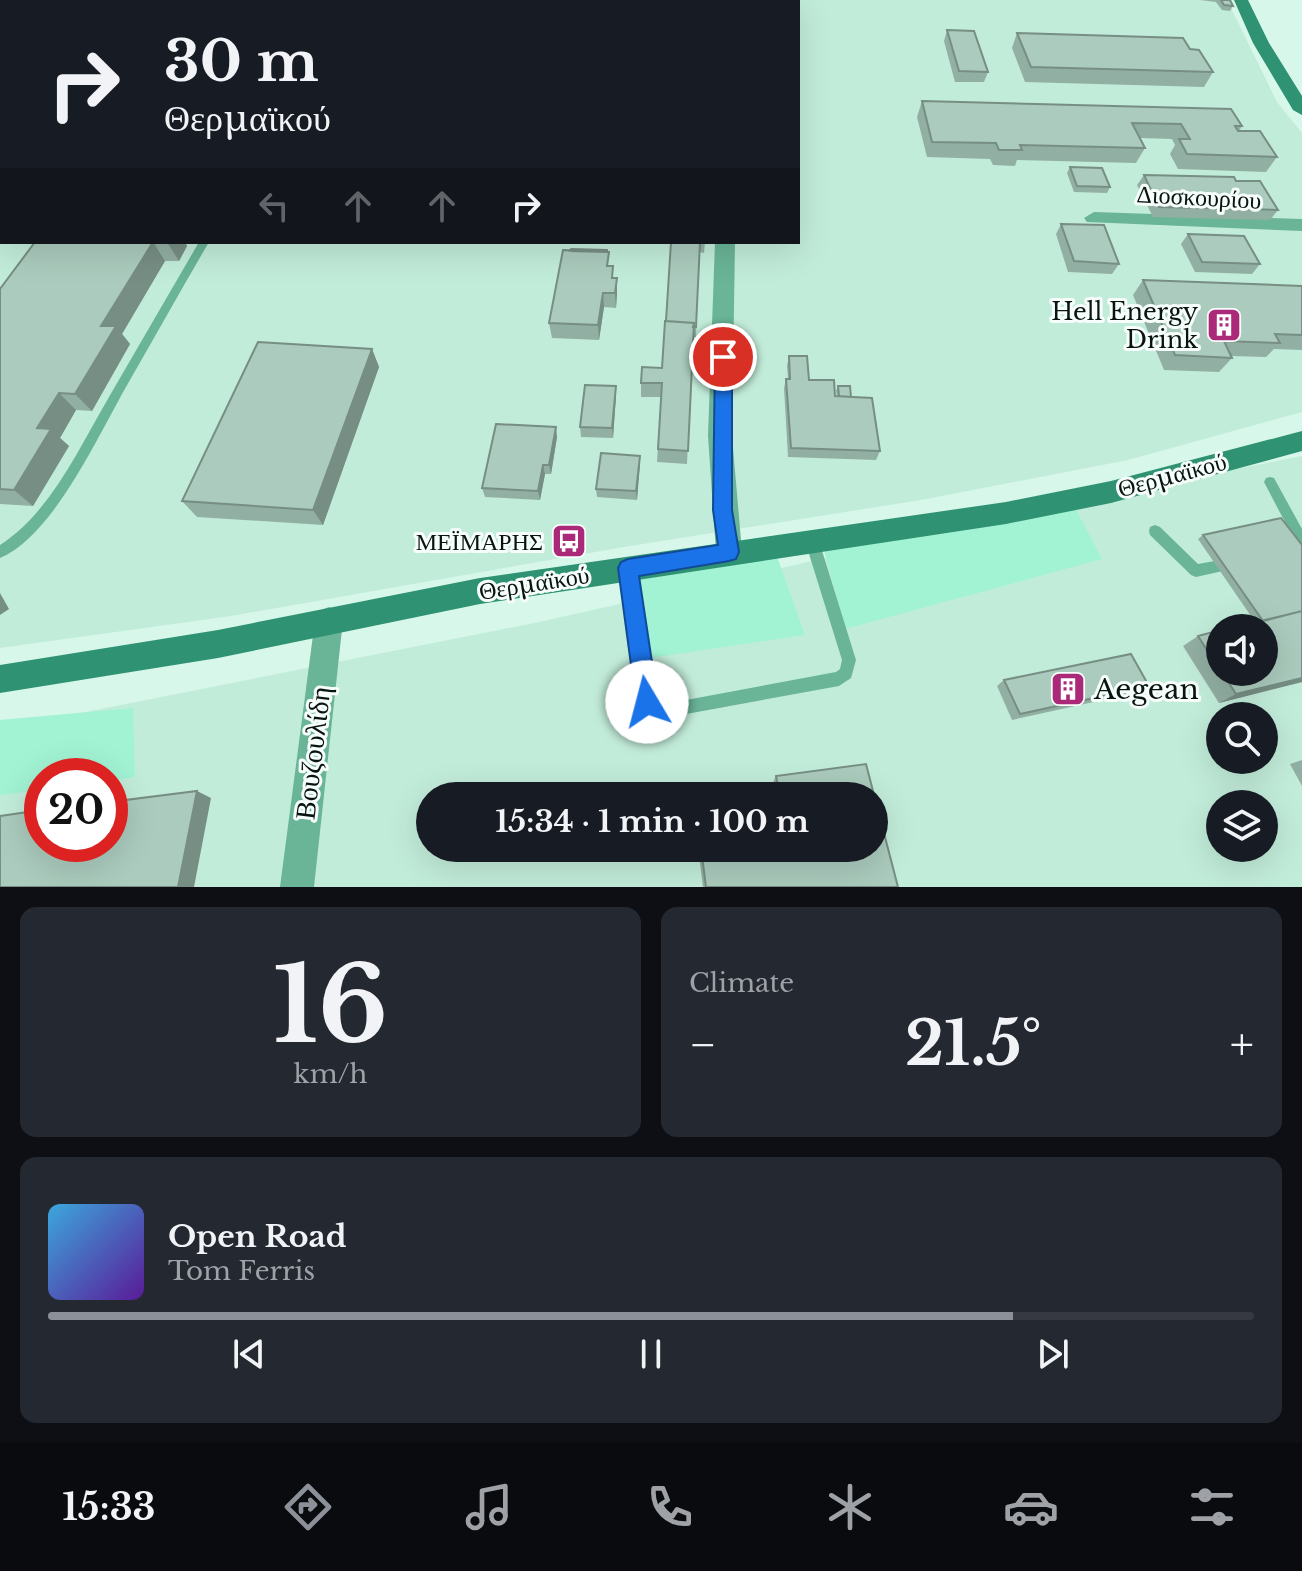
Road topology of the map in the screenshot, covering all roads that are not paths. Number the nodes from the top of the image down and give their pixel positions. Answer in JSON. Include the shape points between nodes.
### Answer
{"nodes":[{"id":1,"x":1241,"y":0,"type":"edge"},
{"id":2,"x":1302,"y":110,"type":"edge"},
{"id":3,"x":1094,"y":218,"type":"dead end"},
{"id":4,"x":1302,"y":225,"type":"edge"},
{"id":5,"x":203,"y":244,"type":"edge"},
{"id":6,"x":725,"y":244,"type":"edge"},
{"id":7,"x":1302,"y":441,"type":"edge"},
{"id":8,"x":1270,"y":482,"type":"dead end"},
{"id":9,"x":1155,"y":531,"type":"dead end"},
{"id":10,"x":812,"y":541,"type":"junction"},
{"id":11,"x":1302,"y":541,"type":"edge"},
{"id":12,"x":1302,"y":550,"type":"edge"},
{"id":13,"x":0,"y":552,"type":"edge"},
{"id":14,"x":729,"y":552,"type":"junction"},
{"id":15,"x":1287,"y":553,"type":"edge"},
{"id":16,"x":1241,"y":562,"type":"edge"},
{"id":17,"x":628,"y":568,"type":"junction"},
{"id":18,"x":329,"y":620,"type":"junction"},
{"id":19,"x":0,"y":679,"type":"edge"},
{"id":20,"x":297,"y":887,"type":"edge"}],
"edges":[{"from":1,"to":2,"type":"street"},
{"from":3,"to":4,"type":"street","name":"Διοσκουρίου"},
{"from":5,"to":13,"type":"lane","via":[[65,483],[38,520]]},
{"from":6,"to":14,"type":"street","via":[[722,510]]},
{"from":7,"to":10,"type":"street","name":"Θερμαϊκού","via":[[1111,492]]},
{"from":8,"to":11,"type":"lane"},
{"from":9,"to":16,"type":"lane","via":[[1196,571]]},
{"from":10,"to":14,"type":"street","name":"Θερμαϊκού"},
{"from":10,"to":17,"type":"lane","via":[[849,660],[846,673],[839,679],[670,710],[657,711],[647,702]]},
{"from":12,"to":15,"type":"lane"},
{"from":14,"to":17,"type":"street","name":"Θερμαϊκού"},
{"from":17,"to":18,"type":"street","name":"Θερμαϊκού"},
{"from":18,"to":19,"type":"street","name":"Θερμαϊκού","via":[[218,644]]},
{"from":18,"to":20,"type":"street","name":"Βουζουλίδη"}]}
